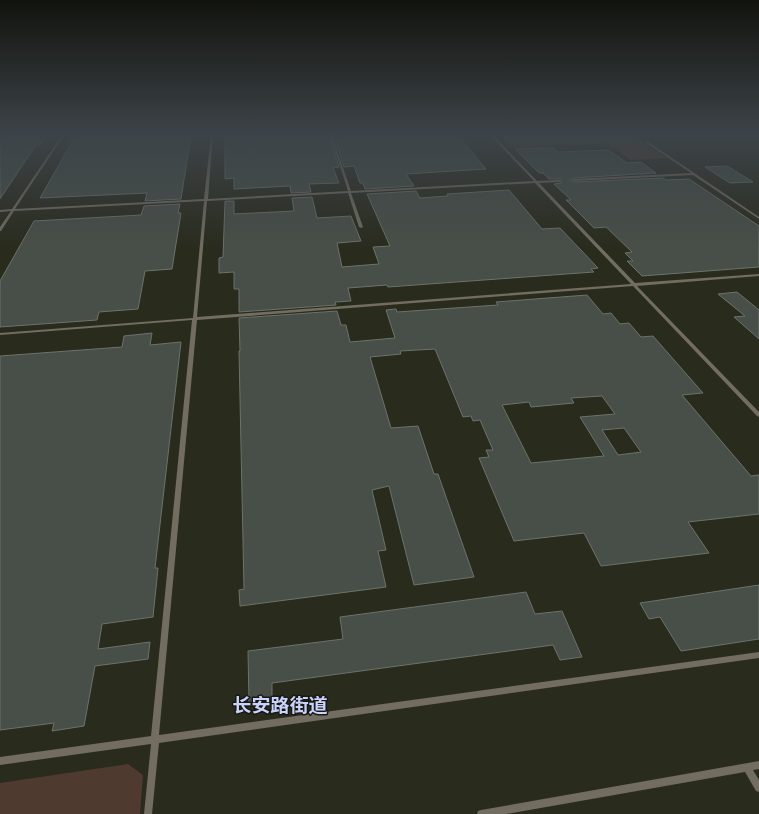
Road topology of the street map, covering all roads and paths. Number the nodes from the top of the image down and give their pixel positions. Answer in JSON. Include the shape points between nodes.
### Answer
{"nodes":[{"id":1,"x":38,"y":173,"type":"edge"},
{"id":2,"x":208,"y":173,"type":"edge"},
{"id":3,"x":344,"y":173,"type":"edge"},
{"id":4,"x":527,"y":173,"type":"edge"},
{"id":5,"x":693,"y":174,"type":"joint"},
{"id":6,"x":573,"y":180,"type":"dead end"},
{"id":7,"x":559,"y":181,"type":"dead end"},
{"id":8,"x":536,"y":182,"type":"junction"},
{"id":9,"x":350,"y":192,"type":"junction"},
{"id":10,"x":206,"y":200,"type":"junction"},
{"id":11,"x":13,"y":210,"type":"junction"},
{"id":12,"x":0,"y":211,"type":"edge"},
{"id":13,"x":759,"y":218,"type":"edge"},
{"id":14,"x":361,"y":227,"type":"dead end"},
{"id":15,"x":0,"y":230,"type":"edge"},
{"id":16,"x":759,"y":275,"type":"edge"},
{"id":17,"x":634,"y":285,"type":"junction"},
{"id":18,"x":195,"y":319,"type":"junction"},
{"id":19,"x":0,"y":334,"type":"edge"},
{"id":20,"x":759,"y":415,"type":"edge"},
{"id":21,"x":759,"y":654,"type":"edge"},
{"id":22,"x":155,"y":739,"type":"junction"},
{"id":23,"x":0,"y":761,"type":"edge"},
{"id":24,"x":759,"y":765,"type":"edge"},
{"id":25,"x":747,"y":767,"type":"junction"},
{"id":26,"x":759,"y":788,"type":"edge"},
{"id":27,"x":148,"y":814,"type":"edge"},
{"id":28,"x":480,"y":814,"type":"edge"}],
"edges":[{"from":1,"to":11,"type":"lane"},
{"from":2,"to":10,"type":"lane"},
{"from":3,"to":9,"type":"lane"},
{"from":4,"to":8,"type":"lane"},
{"from":5,"to":6,"type":"lane"},
{"from":5,"to":13,"type":"lane"},
{"from":7,"to":8,"type":"lane"},
{"from":8,"to":9,"type":"lane"},
{"from":8,"to":17,"type":"lane"},
{"from":9,"to":10,"type":"lane"},
{"from":9,"to":14,"type":"lane"},
{"from":10,"to":11,"type":"lane"},
{"from":10,"to":18,"type":"lane"},
{"from":11,"to":12,"type":"lane"},
{"from":11,"to":15,"type":"lane"},
{"from":16,"to":17,"type":"lane"},
{"from":17,"to":18,"type":"lane"},
{"from":17,"to":20,"type":"lane"},
{"from":18,"to":19,"type":"lane"},
{"from":18,"to":22,"type":"lane"},
{"from":21,"to":22,"type":"lane"},
{"from":22,"to":23,"type":"lane"},
{"from":22,"to":27,"type":"lane"},
{"from":24,"to":25,"type":"lane"},
{"from":25,"to":26,"type":"lane"},
{"from":25,"to":28,"type":"lane"}]}
